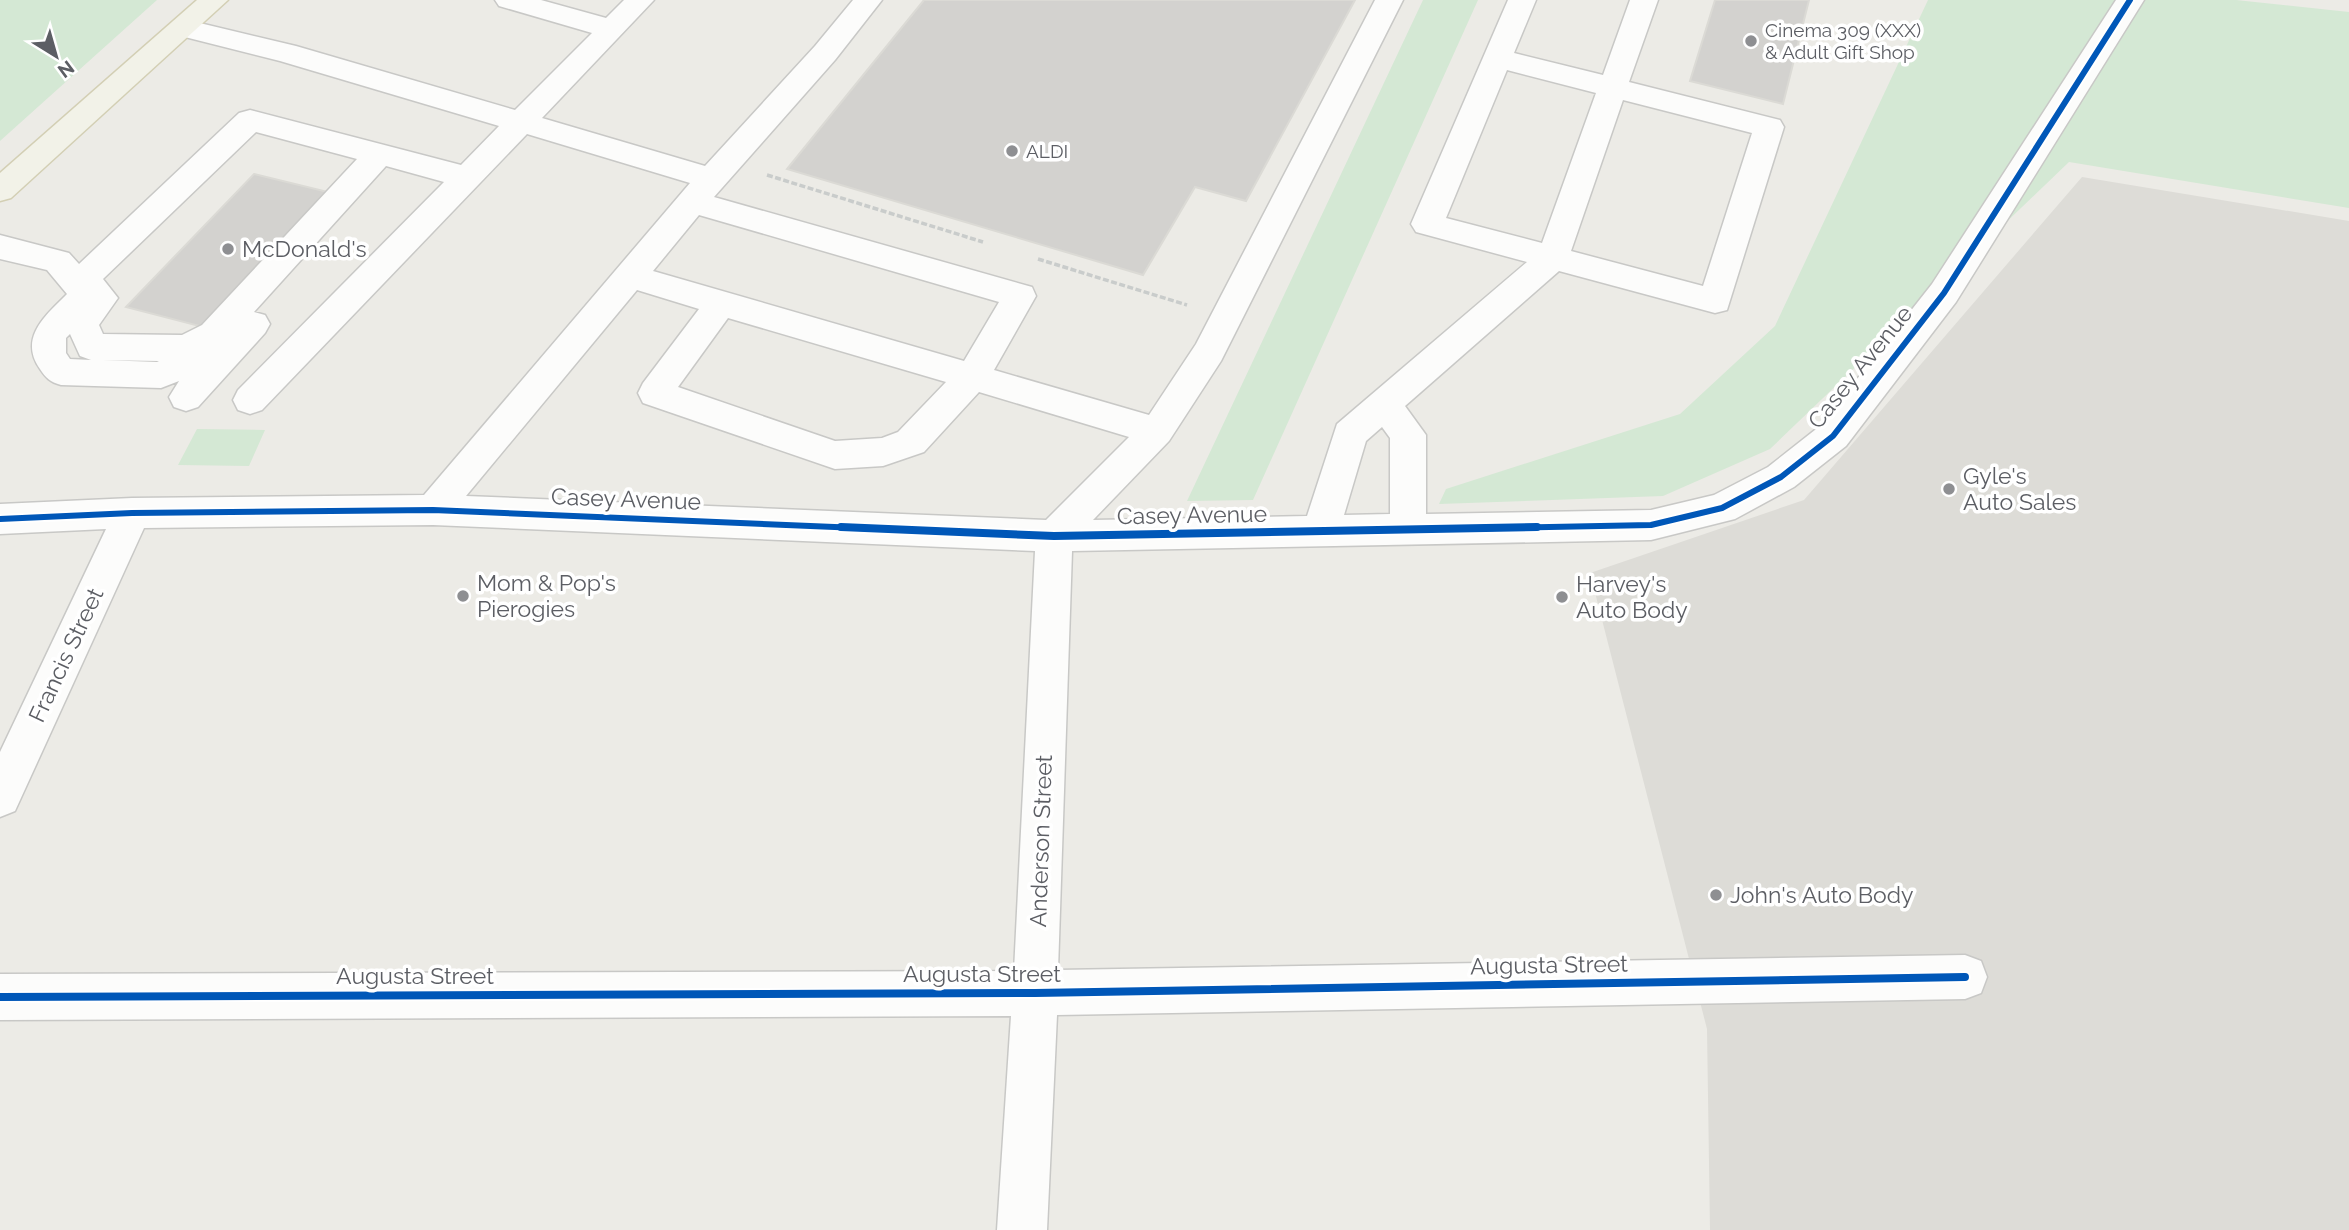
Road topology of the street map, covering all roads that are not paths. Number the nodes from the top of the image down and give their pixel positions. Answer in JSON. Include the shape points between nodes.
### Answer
{"nodes":[{"id":1,"x":509,"y":0,"type":"edge"},
{"id":2,"x":640,"y":0,"type":"edge"},
{"id":3,"x":868,"y":0,"type":"edge"},
{"id":4,"x":1389,"y":0,"type":"edge"},
{"id":5,"x":1522,"y":0,"type":"edge"},
{"id":6,"x":1644,"y":0,"type":"edge"},
{"id":7,"x":2130,"y":0,"type":"edge"},
{"id":8,"x":211,"y":2,"type":"edge"},
{"id":9,"x":183,"y":27,"type":"junction"},
{"id":10,"x":612,"y":29,"type":"junction"},
{"id":11,"x":1499,"y":59,"type":"junction"},
{"id":12,"x":1610,"y":88,"type":"junction"},
{"id":13,"x":532,"y":113,"type":"junction"},
{"id":14,"x":391,"y":157,"type":"junction"},
{"id":15,"x":467,"y":177,"type":"junction"},
{"id":16,"x":711,"y":179,"type":"junction"},
{"id":17,"x":0,"y":190,"type":"edge"},
{"id":18,"x":0,"y":247,"type":"edge"},
{"id":19,"x":1552,"y":259,"type":"junction"},
{"id":20,"x":629,"y":276,"type":"junction"},
{"id":21,"x":84,"y":287,"type":"junction"},
{"id":22,"x":721,"y":303,"type":"junction"},
{"id":23,"x":972,"y":376,"type":"junction"},
{"id":24,"x":186,"y":397,"type":"dead end"},
{"id":25,"x":250,"y":400,"type":"dead end"},
{"id":26,"x":1385,"y":406,"type":"junction"},
{"id":27,"x":1157,"y":431,"type":"junction"},
{"id":28,"x":433,"y":510,"type":"junction"},
{"id":29,"x":132,"y":513,"type":"junction"},
{"id":30,"x":0,"y":519,"type":"edge"},
{"id":31,"x":1408,"y":531,"type":"junction"},
{"id":32,"x":1320,"y":532,"type":"junction"},
{"id":33,"x":1054,"y":536,"type":"junction"},
{"id":34,"x":0,"y":797,"type":"edge"},
{"id":35,"x":1965,"y":977,"type":"dead end"},
{"id":36,"x":1035,"y":993,"type":"junction"},
{"id":37,"x":0,"y":997,"type":"edge"},
{"id":38,"x":1022,"y":1230,"type":"edge"}],
"edges":[{"from":1,"to":10,"type":"street"},
{"from":2,"to":10,"type":"street"},
{"from":3,"to":16,"type":"street"},
{"from":4,"to":27,"type":"street","via":[[1209,352]]},
{"from":5,"to":11,"type":"street"},
{"from":6,"to":12,"type":"street"},
{"from":7,"to":31,"type":"street","name":"Casey Avenue","via":[[1944,293],[1833,436],[1781,477],[1722,508],[1651,525]]},
{"from":8,"to":9,"type":"main road"},
{"from":8,"to":13,"type":"street"},
{"from":9,"to":13,"type":"street"},
{"from":9,"to":17,"type":"main road"},
{"from":10,"to":13,"type":"street"},
{"from":11,"to":12,"type":"street"},
{"from":11,"to":19,"type":"street","via":[[1427,224]]},
{"from":12,"to":19,"type":"street"},
{"from":12,"to":19,"type":"street","via":[[1769,127],[1715,301]]},
{"from":13,"to":15,"type":"street"},
{"from":13,"to":16,"type":"street"},
{"from":14,"to":15,"type":"street"},
{"from":14,"to":21,"type":"street","via":[[250,120]]},
{"from":14,"to":21,"type":"street","via":[[190,361],[161,375],[61,372],[49,356],[49,334]]},
{"from":14,"to":24,"type":"street"},
{"from":15,"to":25,"type":"street"},
{"from":16,"to":20,"type":"street"},
{"from":16,"to":23,"type":"street","via":[[1020,296]]},
{"from":18,"to":21,"type":"street","via":[[58,261]]},
{"from":19,"to":26,"type":"street"},
{"from":20,"to":22,"type":"street"},
{"from":20,"to":28,"type":"street"},
{"from":22,"to":23,"type":"street"},
{"from":22,"to":23,"type":"street","via":[[654,393],[835,455],[883,452],[911,442]]},
{"from":23,"to":27,"type":"street"},
{"from":26,"to":31,"type":"street","via":[[1408,435]]},
{"from":26,"to":32,"type":"street","via":[[1350,434]]},
{"from":27,"to":33,"type":"street"},
{"from":28,"to":29,"type":"street","name":"Casey Avenue"},
{"from":28,"to":33,"type":"street","name":"Casey Avenue"},
{"from":29,"to":30,"type":"street","name":"Casey Avenue"},
{"from":29,"to":34,"type":"street","name":"Francis Street"},
{"from":31,"to":32,"type":"street","name":"Casey Avenue"},
{"from":32,"to":33,"type":"street","name":"Casey Avenue"},
{"from":33,"to":36,"type":"street","name":"Anderson Street"},
{"from":35,"to":36,"type":"street","name":"Augusta Street"},
{"from":36,"to":37,"type":"street","name":"Augusta Street"},
{"from":36,"to":38,"type":"street","name":"Anderson Street"}]}
